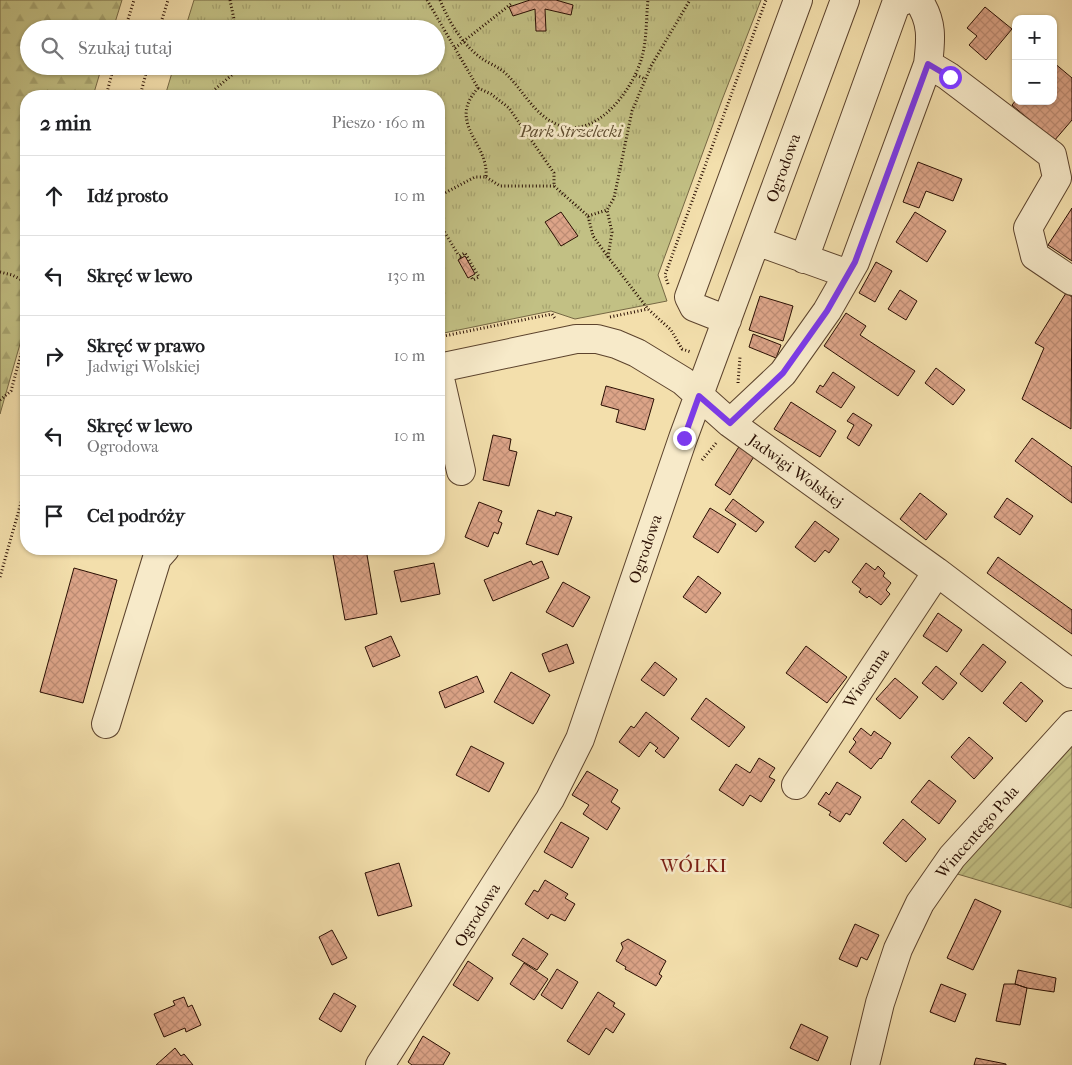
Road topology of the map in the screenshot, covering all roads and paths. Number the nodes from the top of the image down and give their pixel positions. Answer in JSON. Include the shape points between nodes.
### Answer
{"nodes":[{"id":1,"x":134,"y":0,"type":"edge"},
{"id":2,"x":168,"y":0,"type":"edge"},
{"id":3,"x":230,"y":0,"type":"edge"},
{"id":4,"x":427,"y":0,"type":"edge"},
{"id":5,"x":440,"y":0,"type":"edge"},
{"id":6,"x":648,"y":0,"type":"edge"},
{"id":7,"x":690,"y":0,"type":"edge"},
{"id":8,"x":766,"y":0,"type":"edge"},
{"id":9,"x":798,"y":0,"type":"edge"},
{"id":10,"x":845,"y":0,"type":"edge"},
{"id":11,"x":905,"y":0,"type":"edge"},
{"id":12,"x":918,"y":0,"type":"edge"},
{"id":13,"x":510,"y":4,"type":"dead end"},
{"id":14,"x":128,"y":20,"type":"edge"},
{"id":15,"x":162,"y":20,"type":"edge"},
{"id":16,"x":234,"y":20,"type":"edge"},
{"id":17,"x":439,"y":20,"type":"edge"},
{"id":18,"x":445,"y":30,"type":"edge"},
{"id":19,"x":464,"y":41,"type":"junction"},
{"id":20,"x":456,"y":48,"type":"junction"},
{"id":21,"x":928,"y":64,"type":"junction"},
{"id":22,"x":112,"y":75,"type":"edge"},
{"id":23,"x":146,"y":75,"type":"edge"},
{"id":24,"x":232,"y":75,"type":"edge"},
{"id":25,"x":636,"y":75,"type":"junction"},
{"id":26,"x":645,"y":79,"type":"junction"},
{"id":27,"x":478,"y":88,"type":"junction"},
{"id":28,"x":108,"y":90,"type":"edge"},
{"id":29,"x":142,"y":90,"type":"edge"},
{"id":30,"x":214,"y":90,"type":"edge"},
{"id":31,"x":486,"y":177,"type":"junction"},
{"id":32,"x":554,"y":186,"type":"junction"},
{"id":33,"x":445,"y":193,"type":"edge"},
{"id":34,"x":607,"y":210,"type":"junction"},
{"id":35,"x":588,"y":216,"type":"junction"},
{"id":36,"x":445,"y":234,"type":"edge"},
{"id":37,"x":756,"y":241,"type":"junction"},
{"id":38,"x":608,"y":257,"type":"junction"},
{"id":39,"x":804,"y":259,"type":"junction"},
{"id":40,"x":0,"y":272,"type":"edge"},
{"id":41,"x":848,"y":274,"type":"junction"},
{"id":42,"x":471,"y":277,"type":"dead end"},
{"id":43,"x":20,"y":279,"type":"edge"},
{"id":44,"x":1072,"y":280,"type":"edge"},
{"id":45,"x":672,"y":293,"type":"dead end"},
{"id":46,"x":727,"y":320,"type":"junction"},
{"id":47,"x":673,"y":321,"type":"dead end"},
{"id":48,"x":671,"y":330,"type":"junction"},
{"id":49,"x":682,"y":349,"type":"dead end"},
{"id":50,"x":740,"y":352,"type":"dead end"},
{"id":51,"x":20,"y":358,"type":"edge"},
{"id":52,"x":445,"y":367,"type":"edge"},
{"id":53,"x":738,"y":392,"type":"dead end"},
{"id":54,"x":699,"y":396,"type":"junction"},
{"id":55,"x":0,"y":400,"type":"edge"},
{"id":56,"x":445,"y":401,"type":"edge"},
{"id":57,"x":730,"y":423,"type":"junction"},
{"id":58,"x":461,"y":472,"type":"dead end"},
{"id":59,"x":20,"y":506,"type":"edge"},
{"id":60,"x":160,"y":555,"type":"edge"},
{"id":61,"x":937,"y":572,"type":"junction"},
{"id":62,"x":0,"y":577,"type":"edge"},
{"id":63,"x":1072,"y":674,"type":"edge"},
{"id":64,"x":106,"y":724,"type":"dead end"},
{"id":65,"x":1072,"y":724,"type":"edge"},
{"id":66,"x":796,"y":785,"type":"dead end"},
{"id":67,"x":380,"y":1065,"type":"edge"},
{"id":68,"x":865,"y":1065,"type":"edge"}],
"edges":[{"from":1,"to":14,"type":"path"},
{"from":2,"to":15,"type":"path"},
{"from":3,"to":16,"type":"path"},
{"from":4,"to":17,"type":"path"},
{"from":5,"to":19,"type":"path","via":[[447,17]]},
{"from":6,"to":25,"type":"path","via":[[643,54]]},
{"from":7,"to":26,"type":"path"},
{"from":8,"to":45,"type":"path","via":[[664,275]]},
{"from":9,"to":46,"type":"street","via":[[689,296],[694,308]]},
{"from":10,"to":37,"type":"street","name":"Ogrodowa"},
{"from":11,"to":39,"type":"street","via":[[896,4]]},
{"from":12,"to":21,"type":"street","via":[[925,10],[932,38]]},
{"from":13,"to":19,"type":"path"},
{"from":18,"to":20,"type":"path"},
{"from":19,"to":20,"type":"path"},
{"from":19,"to":25,"type":"path","via":[[481,58],[503,72],[540,114],[556,124],[576,128],[595,123],[614,105]]},
{"from":20,"to":27,"type":"path"},
{"from":21,"to":41,"type":"street"},
{"from":21,"to":44,"type":"street","via":[[1052,155],[1056,178],[1028,228],[1035,256]]},
{"from":22,"to":28,"type":"path"},
{"from":23,"to":29,"type":"path"},
{"from":24,"to":30,"type":"path"},
{"from":25,"to":26,"type":"path"},
{"from":26,"to":34,"type":"path","via":[[632,111],[614,198]]},
{"from":27,"to":31,"type":"path","via":[[470,96],[466,118],[487,168]]},
{"from":27,"to":32,"type":"path","via":[[508,108],[554,173]]},
{"from":31,"to":32,"type":"path","via":[[500,186]]},
{"from":31,"to":33,"type":"path","via":[[475,177]]},
{"from":32,"to":35,"type":"path"},
{"from":34,"to":35,"type":"path"},
{"from":34,"to":38,"type":"path","via":[[612,232]]},
{"from":35,"to":38,"type":"path","via":[[593,236]]},
{"from":36,"to":42,"type":"path","via":[[458,257],[465,253],[479,277],[473,280]]},
{"from":37,"to":39,"type":"street"},
{"from":37,"to":46,"type":"street","name":"Ogrodowa"},
{"from":38,"to":48,"type":"path","via":[[644,304]]},
{"from":39,"to":41,"type":"street"},
{"from":40,"to":43,"type":"path"},
{"from":41,"to":57,"type":"street","via":[[827,311],[783,373]]},
{"from":46,"to":54,"type":"street","name":"Ogrodowa"},
{"from":47,"to":48,"type":"path"},
{"from":48,"to":49,"type":"path"},
{"from":50,"to":53,"type":"path"},
{"from":51,"to":55,"type":"path","via":[[11,391]]},
{"from":52,"to":54,"type":"street","name":"Jadwigi Wolskiej","via":[[576,339],[597,339],[637,353],[683,381]]},
{"from":54,"to":57,"type":"street","name":"Jadwigi Wolskiej"},
{"from":54,"to":67,"type":"street","name":"Ogrodowa","via":[[580,739],[550,799]]},
{"from":56,"to":58,"type":"street"},
{"from":57,"to":61,"type":"street","name":"Jadwigi Wolskiej"},
{"from":59,"to":62,"type":"path"},
{"from":60,"to":64,"type":"street"},
{"from":61,"to":63,"type":"street","name":"Jadwigi Wolskiej"},
{"from":61,"to":66,"type":"street","name":"Wiosenna"},
{"from":65,"to":68,"type":"street","name":"Wincentego Pola","via":[[952,857],[920,903],[898,949],[880,1003]]}]}
